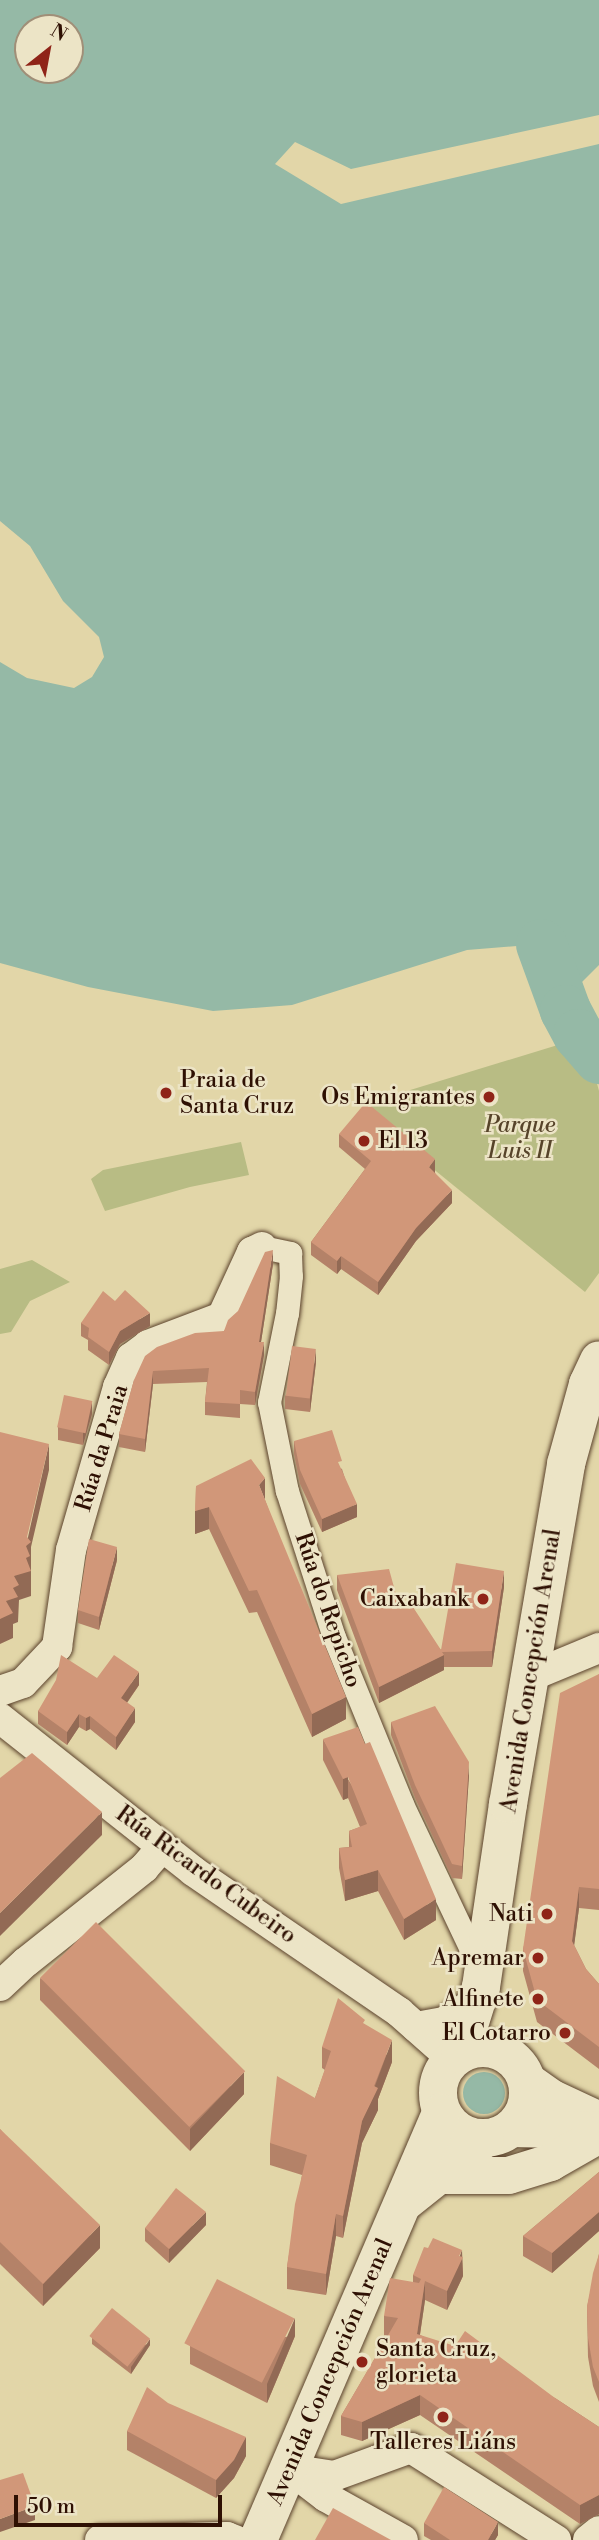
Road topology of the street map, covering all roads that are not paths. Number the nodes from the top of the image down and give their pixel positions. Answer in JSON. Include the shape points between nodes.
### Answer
{"nodes":[{"id":1,"x":262,"y":1247,"type":"joint"},
{"id":2,"x":599,"y":1360,"type":"edge"},
{"id":3,"x":599,"y":1648,"type":"edge"},
{"id":4,"x":529,"y":1677,"type":"junction"},
{"id":5,"x":0,"y":1691,"type":"edge"},
{"id":6,"x":0,"y":1718,"type":"edge"},
{"id":7,"x":162,"y":1847,"type":"junction"},
{"id":8,"x":0,"y":1986,"type":"edge"},
{"id":9,"x":481,"y":1987,"type":"junction"},
{"id":10,"x":416,"y":2027,"type":"junction"},
{"id":11,"x":497,"y":2050,"type":"junction"},
{"id":12,"x":456,"y":2056,"type":"junction"},
{"id":13,"x":526,"y":2080,"type":"junction"},
{"id":14,"x":441,"y":2112,"type":"junction"},
{"id":15,"x":599,"y":2120,"type":"edge"},
{"id":16,"x":599,"y":2132,"type":"edge"},
{"id":17,"x":498,"y":2133,"type":"junction"},
{"id":18,"x":438,"y":2175,"type":"junction"},
{"id":19,"x":402,"y":2205,"type":"junction"},
{"id":20,"x":289,"y":2469,"type":"junction"},
{"id":21,"x":599,"y":2530,"type":"edge"},
{"id":22,"x":100,"y":2540,"type":"edge"},
{"id":23,"x":235,"y":2540,"type":"edge"},
{"id":24,"x":258,"y":2540,"type":"edge"},
{"id":25,"x":403,"y":2540,"type":"edge"},
{"id":26,"x":556,"y":2540,"type":"edge"},
{"id":27,"x":588,"y":2540,"type":"edge"}],
"edges":[{"from":1,"to":5,"type":"street","name":"Rúa da Praia","via":[[252,1252],[222,1317],[148,1345],[131,1358],[118,1387],[71,1550],[57,1647],[23,1683]]},
{"from":1,"to":9,"type":"street","name":"Rúa do Repicho","via":[[290,1254],[292,1276],[269,1402],[287,1490],[334,1637]]},
{"from":2,"to":4,"type":"main road","name":"Avenida Concepción Arenal","via":[[566,1464]]},
{"from":3,"to":4,"type":"street"},
{"from":4,"to":9,"type":"main road","name":"Avenida Concepción Arenal"},
{"from":6,"to":7,"type":"street","name":"Rúa Ricardo Cubeiro"},
{"from":7,"to":8,"type":"street","via":[[144,1868]]},
{"from":7,"to":10,"type":"street","name":"Rúa Ricardo Cubeiro"},
{"from":9,"to":10,"type":"street","via":[[444,2022]]},
{"from":9,"to":11,"type":"main road","name":"Avenida Concepción Arenal"},
{"from":9,"to":12,"type":"main road","name":"Avenida Concepción Arenal"},
{"from":10,"to":12,"type":"street","name":"Rúa Ricardo Cubeiro"},
{"from":11,"to":12,"type":"main road","via":[[470,2049]]},
{"from":11,"to":13,"type":"main road","via":[[520,2067]]},
{"from":12,"to":14,"type":"main road","name":"Avenida Concepción Arenal","via":[[438,2084]]},
{"from":13,"to":15,"type":"street"},
{"from":13,"to":17,"type":"main road","name":"Avenida Concepción Arenal","via":[[526,2107]]},
{"from":14,"to":17,"type":"main road","via":[[459,2132]]},
{"from":14,"to":19,"type":"main road","name":"Avenida Concepción Arenal"},
{"from":16,"to":17,"type":"street"},
{"from":16,"to":18,"type":"street","via":[[550,2162],[508,2175]]},
{"from":17,"to":18,"type":"main road","name":"Avenida Concepción Arenal"},
{"from":18,"to":19,"type":"main road","name":"Avenida Concepción Arenal"},
{"from":19,"to":20,"type":"main road","name":"Avenida Concepción Arenal"},
{"from":20,"to":24,"type":"main road","name":"Avenida Concepción Arenal"},
{"from":20,"to":25,"type":"street","via":[[326,2497]]},
{"from":20,"to":26,"type":"street","via":[[334,2476],[411,2448]]},
{"from":21,"to":27,"type":"street"},
{"from":22,"to":23,"type":"street"}]}
